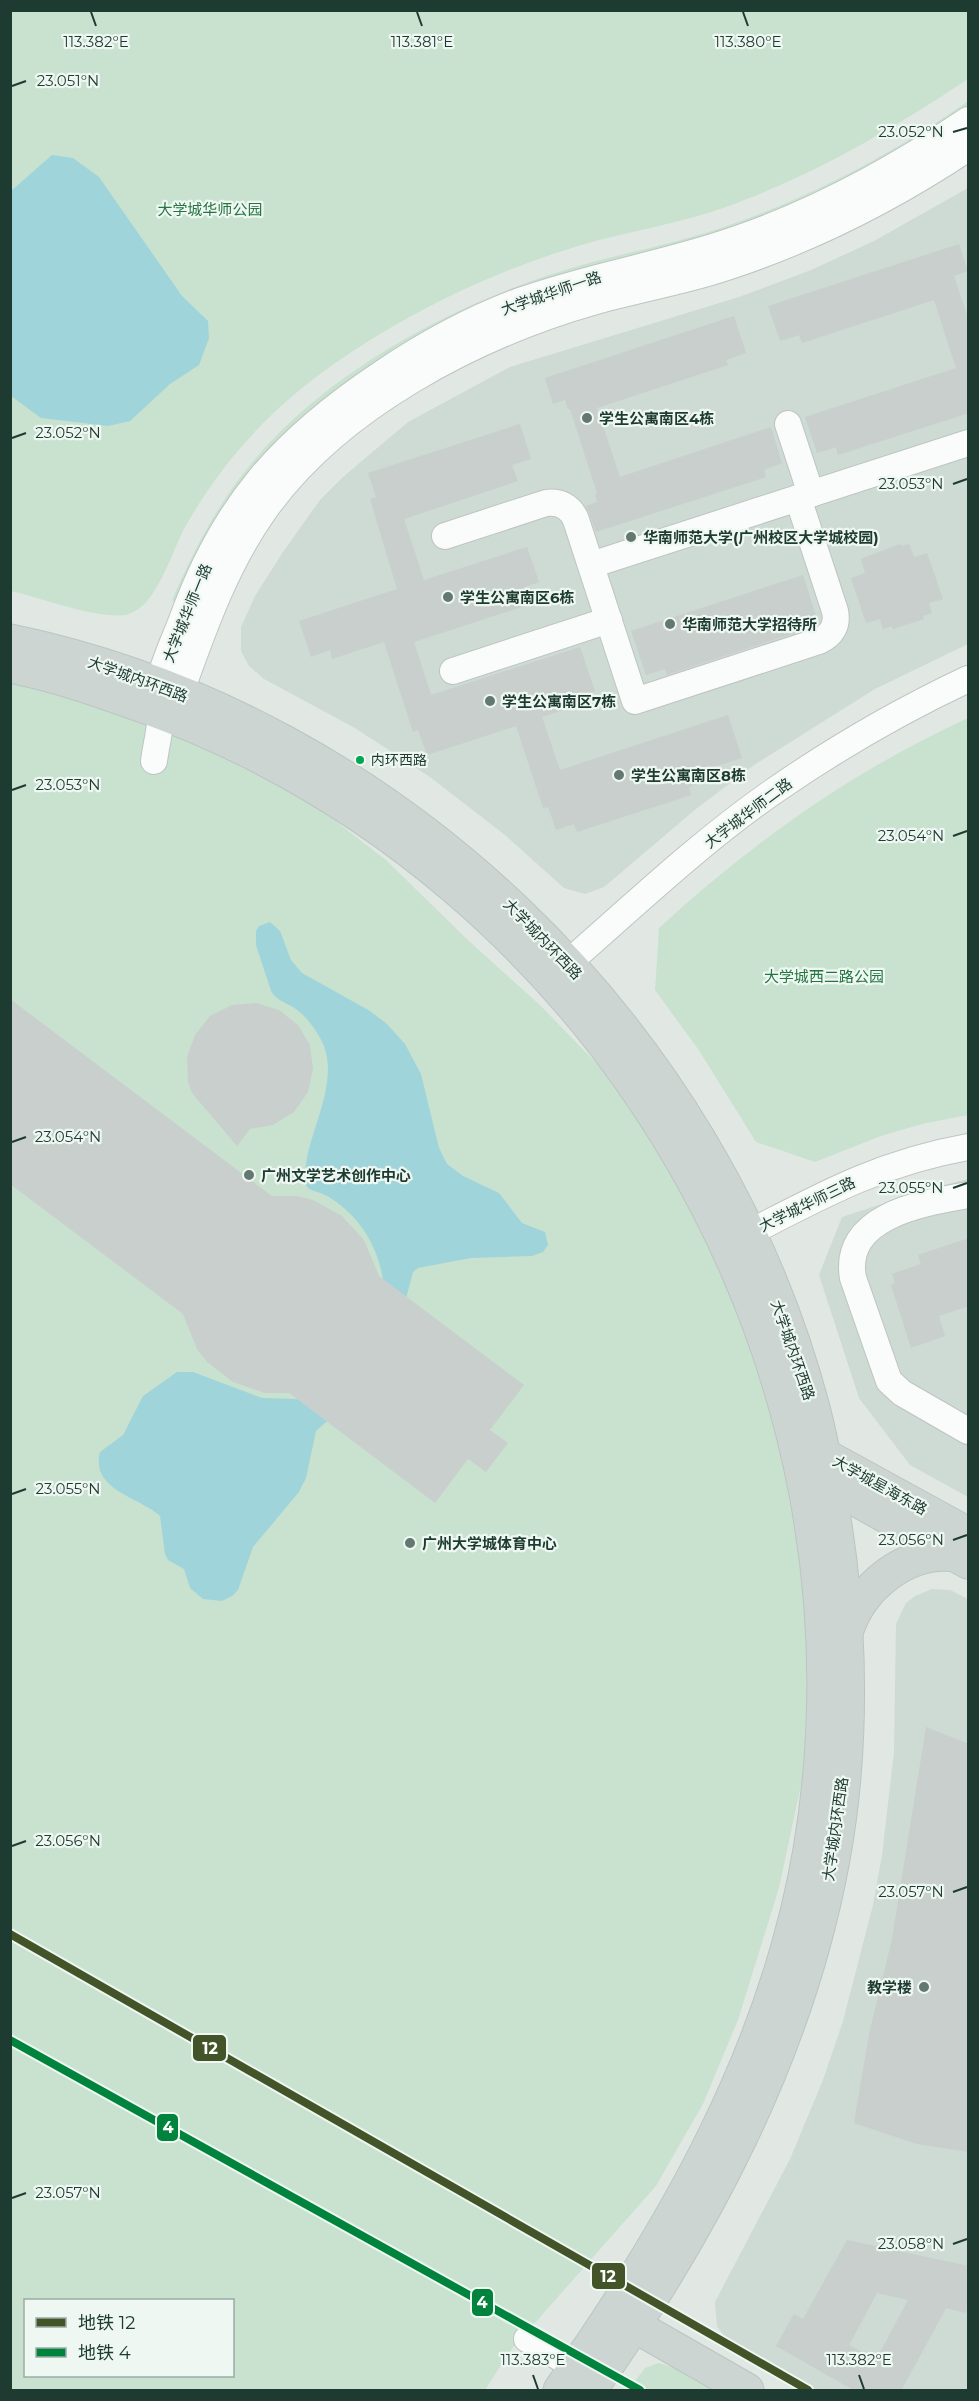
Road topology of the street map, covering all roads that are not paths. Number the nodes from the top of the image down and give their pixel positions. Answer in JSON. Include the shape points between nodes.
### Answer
{"nodes":[{"id":1,"x":969,"y":120,"type":"edge"},
{"id":2,"x":969,"y":148,"type":"edge"},
{"id":3,"x":788,"y":424,"type":"dead end"},
{"id":4,"x":969,"y":442,"type":"edge"},
{"id":5,"x":804,"y":496,"type":"junction"},
{"id":6,"x":445,"y":536,"type":"dead end"},
{"id":7,"x":591,"y":565,"type":"junction"},
{"id":8,"x":609,"y":620,"type":"junction"},
{"id":9,"x":10,"y":641,"type":"edge"},
{"id":10,"x":10,"y":666,"type":"edge"},
{"id":11,"x":453,"y":671,"type":"dead end"},
{"id":12,"x":969,"y":679,"type":"edge"},
{"id":13,"x":166,"y":697,"type":"junction"},
{"id":14,"x":154,"y":761,"type":"dead end"},
{"id":15,"x":559,"y":971,"type":"junction"},
{"id":16,"x":969,"y":1147,"type":"edge"},
{"id":17,"x":969,"y":1195,"type":"edge"},
{"id":18,"x":749,"y":1233,"type":"junction"},
{"id":19,"x":969,"y":1431,"type":"edge"},
{"id":20,"x":817,"y":1469,"type":"junction"},
{"id":21,"x":965,"y":1550,"type":"edge"},
{"id":22,"x":846,"y":1633,"type":"junction"},
{"id":23,"x":624,"y":2320,"type":"junction"},
{"id":24,"x":527,"y":2339,"type":"dead end"},
{"id":25,"x":581,"y":2382,"type":"edge"},
{"id":26,"x":747,"y":2391,"type":"edge"}],
"edges":[{"from":1,"to":13,"type":"street","name":"大学城华师一路","via":[[877,175],[774,225],[714,247],[590,278],[516,303],[419,350],[353,392],[286,448],[229,521],[198,579]]},
{"from":2,"to":13,"type":"street","name":"大学城华师一路","via":[[878,201],[783,246],[721,269],[525,324],[423,374],[366,411],[303,464],[249,533]]},
{"from":3,"to":5,"type":"street"},
{"from":4,"to":5,"type":"street"},
{"from":5,"to":7,"type":"street"},
{"from":5,"to":8,"type":"street","via":[[836,617],[826,637],[635,701]]},
{"from":6,"to":7,"type":"street","via":[[546,503],[559,504],[574,515]]},
{"from":7,"to":8,"type":"street"},
{"from":8,"to":11,"type":"street"},
{"from":9,"to":13,"type":"main road","name":"大学城内环西路","via":[[90,661]]},
{"from":10,"to":13,"type":"main road","name":"大学城内环西路","via":[[82,684]]},
{"from":12,"to":15,"type":"street","name":"大学城华师二路","via":[[871,729],[773,791]]},
{"from":13,"to":14,"type":"street"},
{"from":13,"to":15,"type":"main road","name":"大学城内环西路","via":[[270,734],[365,790],[452,852],[530,923]]},
{"from":15,"to":18,"type":"main road","name":"大学城内环西路","via":[[633,1041],[663,1082],[714,1165]]},
{"from":15,"to":20,"type":"main road","name":"大学城内环西路","via":[[586,1021],[642,1095],[706,1203],[762,1329],[789,1415]]},
{"from":16,"to":18,"type":"street","name":"大学城华师三路","via":[[864,1176]]},
{"from":17,"to":19,"type":"street","via":[[878,1222],[859,1240],[852,1264],[891,1384],[905,1396]]},
{"from":18,"to":20,"type":"main road","name":"大学城内环西路","via":[[785,1321],[813,1408]]},
{"from":20,"to":21,"type":"main road","name":"大学城星海东路"},
{"from":20,"to":22,"type":"main road","name":"大学城内环西路"},
{"from":20,"to":23,"type":"main road","name":"大学城内环西路","via":[[823,1684],[817,1802],[800,1897],[760,2032],[727,2112]]},
{"from":21,"to":22,"type":"main road","via":[[929,1554],[894,1571],[865,1594]]},
{"from":22,"to":23,"type":"main road","name":"大学城内环西路","via":[[846,1751],[841,1804],[824,1903],[801,1985],[767,2083],[683,2249]]},
{"from":23,"to":25,"type":"main road","name":"大学城内环西路"},
{"from":23,"to":26,"type":"main road"},
{"from":24,"to":25,"type":"street"}]}
